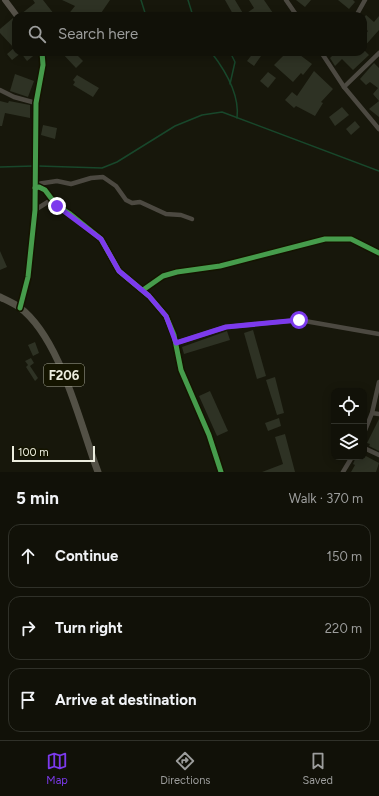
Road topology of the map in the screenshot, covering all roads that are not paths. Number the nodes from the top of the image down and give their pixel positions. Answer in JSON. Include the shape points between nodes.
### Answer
{"nodes":[{"id":1,"x":5,"y":0,"type":"edge"},
{"id":2,"x":365,"y":0,"type":"edge"},
{"id":3,"x":287,"y":1,"type":"edge"},
{"id":4,"x":14,"y":12,"type":"edge"},
{"id":5,"x":294,"y":12,"type":"edge"},
{"id":6,"x":358,"y":12,"type":"edge"},
{"id":7,"x":379,"y":53,"type":"edge"},
{"id":8,"x":44,"y":56,"type":"edge"},
{"id":9,"x":324,"y":56,"type":"edge"},
{"id":10,"x":344,"y":87,"type":"junction"},
{"id":11,"x":0,"y":90,"type":"edge"},
{"id":12,"x":36,"y":103,"type":"junction"},
{"id":13,"x":379,"y":129,"type":"edge"},
{"id":14,"x":35,"y":186,"type":"junction"},
{"id":15,"x":51,"y":200,"type":"junction"},
{"id":16,"x":35,"y":210,"type":"junction"},
{"id":17,"x":192,"y":219,"type":"dead end"},
{"id":18,"x":379,"y":253,"type":"edge"},
{"id":19,"x":143,"y":290,"type":"junction"},
{"id":20,"x":0,"y":297,"type":"edge"},
{"id":21,"x":20,"y":308,"type":"junction"},
{"id":22,"x":379,"y":334,"type":"edge"},
{"id":23,"x":176,"y":343,"type":"junction"},
{"id":24,"x":379,"y":382,"type":"edge"},
{"id":25,"x":372,"y":413,"type":"junction"},
{"id":26,"x":379,"y":414,"type":"edge"},
{"id":27,"x":367,"y":426,"type":"edge"},
{"id":28,"x":367,"y":449,"type":"edge"},
{"id":29,"x":379,"y":455,"type":"edge"},
{"id":30,"x":350,"y":460,"type":"edge"},
{"id":31,"x":98,"y":472,"type":"edge"},
{"id":32,"x":221,"y":472,"type":"edge"},
{"id":33,"x":342,"y":472,"type":"edge"}],
"edges":[{"from":1,"to":4,"type":"street"},
{"from":2,"to":6,"type":"street"},
{"from":3,"to":5,"type":"street"},
{"from":7,"to":10,"type":"street"},
{"from":8,"to":12,"type":"street"},
{"from":9,"to":10,"type":"street"},
{"from":10,"to":13,"type":"street"},
{"from":11,"to":12,"type":"street"},
{"from":12,"to":14,"type":"street"},
{"from":14,"to":15,"type":"street","via":[[45,190]]},
{"from":14,"to":16,"type":"street"},
{"from":14,"to":17,"type":"street","via":[[57,181],[71,184],[91,178],[102,178],[116,186],[126,200],[132,203],[140,202],[166,214]]},
{"from":15,"to":16,"type":"street"},
{"from":15,"to":19,"type":"street","via":[[101,239],[119,271]]},
{"from":16,"to":21,"type":"street","via":[[28,277]]},
{"from":18,"to":19,"type":"street","via":[[351,239],[325,240],[220,266],[177,272],[163,276]]},
{"from":19,"to":23,"type":"street","via":[[166,316]]},
{"from":20,"to":21,"type":"main road","number":"F206"},
{"from":21,"to":31,"type":"main road","number":"F206","via":[[44,337],[56,357]]},
{"from":22,"to":23,"type":"street","via":[[299,320],[226,327]]},
{"from":23,"to":32,"type":"street","via":[[181,370],[209,435]]},
{"from":24,"to":25,"type":"street"},
{"from":25,"to":26,"type":"street"},
{"from":25,"to":27,"type":"street"},
{"from":28,"to":29,"type":"street"},
{"from":30,"to":33,"type":"street"}]}
